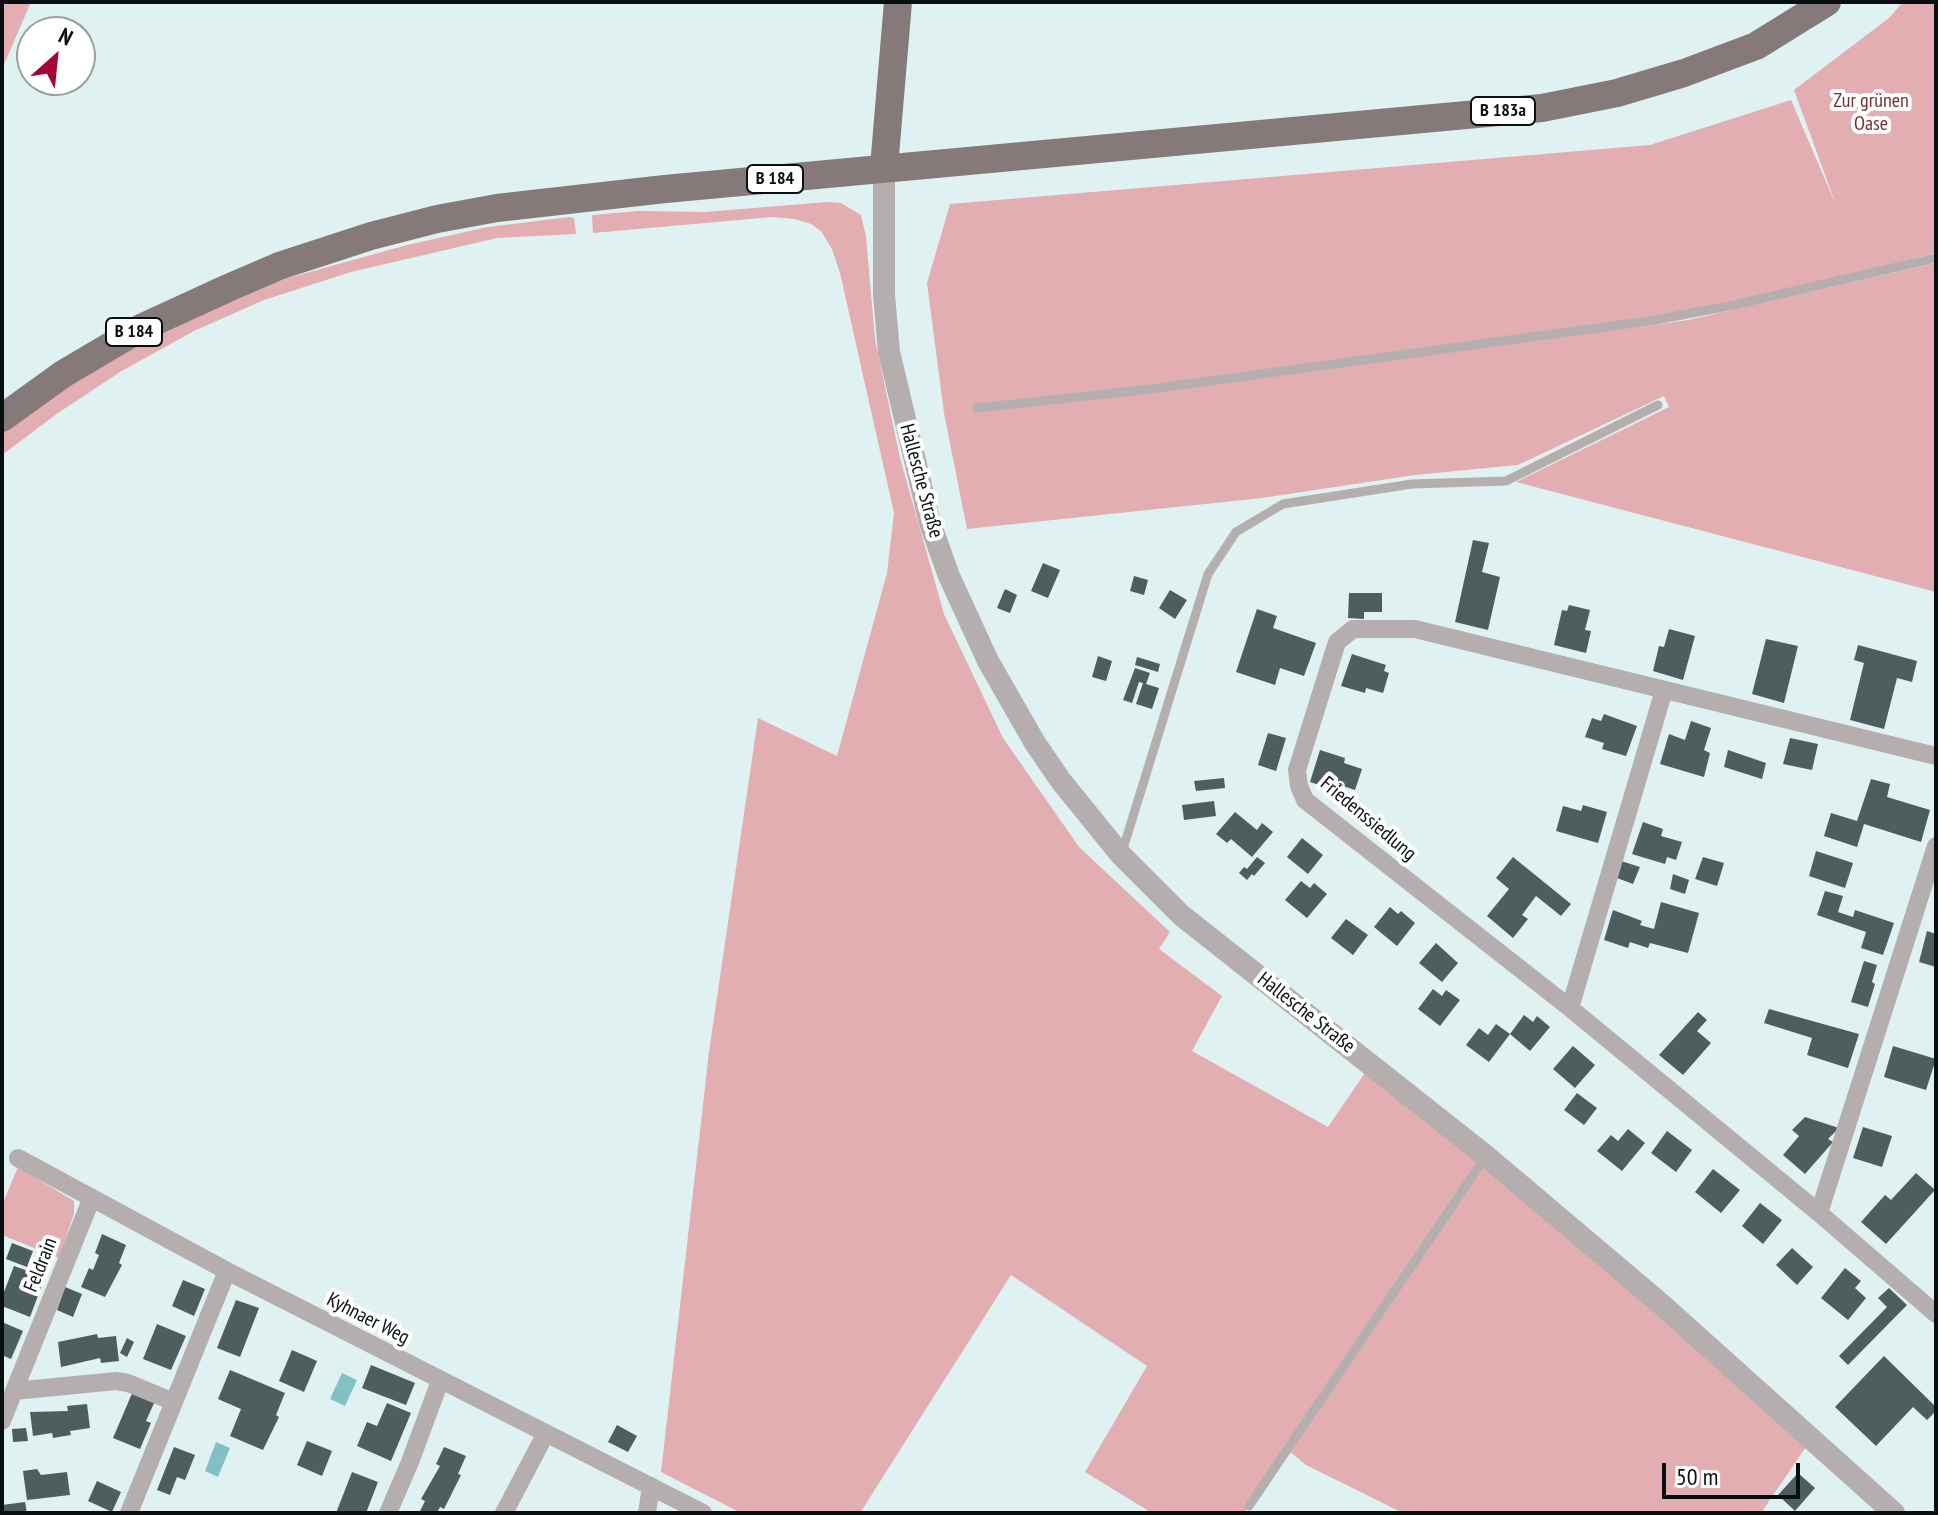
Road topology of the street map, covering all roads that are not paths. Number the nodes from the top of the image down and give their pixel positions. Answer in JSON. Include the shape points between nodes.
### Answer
{"nodes":[{"id":1,"x":898,"y":2,"type":"edge"},
{"id":2,"x":1827,"y":2,"type":"edge"},
{"id":3,"x":884,"y":167,"type":"junction"},
{"id":4,"x":1936,"y":258,"type":"edge"},
{"id":5,"x":1658,"y":405,"type":"dead end"},
{"id":6,"x":977,"y":408,"type":"dead end"},
{"id":7,"x":2,"y":418,"type":"edge"},
{"id":8,"x":1664,"y":690,"type":"junction"},
{"id":9,"x":1936,"y":756,"type":"edge"},
{"id":10,"x":1936,"y":846,"type":"edge"},
{"id":11,"x":1121,"y":855,"type":"junction"},
{"id":12,"x":1570,"y":1008,"type":"junction"},
{"id":13,"x":1486,"y":1156,"type":"junction"},
{"id":14,"x":18,"y":1158,"type":"dead end"},
{"id":15,"x":91,"y":1200,"type":"junction"},
{"id":16,"x":1819,"y":1213,"type":"junction"},
{"id":17,"x":227,"y":1271,"type":"junction"},
{"id":18,"x":1936,"y":1314,"type":"edge"},
{"id":19,"x":440,"y":1381,"type":"junction"},
{"id":20,"x":14,"y":1391,"type":"junction"},
{"id":21,"x":174,"y":1402,"type":"junction"},
{"id":22,"x":2,"y":1421,"type":"edge"},
{"id":23,"x":546,"y":1433,"type":"junction"},
{"id":24,"x":651,"y":1486,"type":"junction"},
{"id":25,"x":1249,"y":1506,"type":"dead end"},
{"id":26,"x":129,"y":1513,"type":"edge"},
{"id":27,"x":388,"y":1513,"type":"edge"},
{"id":28,"x":504,"y":1513,"type":"edge"},
{"id":29,"x":647,"y":1513,"type":"edge"},
{"id":30,"x":703,"y":1513,"type":"edge"},
{"id":31,"x":1894,"y":1513,"type":"edge"}],
"edges":[{"from":1,"to":3,"type":"main road"},
{"from":2,"to":3,"type":"main road","number":"B 183a","via":[[1756,46],[1684,73],[1542,108]]},
{"from":3,"to":7,"type":"main road","number":"B 184","via":[[497,208],[371,236],[279,266],[141,328]]},
{"from":3,"to":11,"type":"street","name":"Hallesche Straße","via":[[889,352],[930,523],[977,640],[1035,743]]},
{"from":4,"to":6,"type":"lane","via":[[1656,320]]},
{"from":5,"to":11,"type":"lane","via":[[1506,481],[1412,484],[1283,504],[1236,532],[1208,574]]},
{"from":8,"to":9,"type":"street","name":"Friedenssiedlung"},
{"from":8,"to":12,"type":"street"},
{"from":8,"to":12,"type":"street","name":"Friedenssiedlung","via":[[1415,629],[1353,629],[1337,642],[1297,770],[1305,800]]},
{"from":10,"to":16,"type":"street"},
{"from":11,"to":13,"type":"street","name":"Hallesche Straße","via":[[1181,915]]},
{"from":12,"to":16,"type":"street","name":"Friedenssiedlung"},
{"from":13,"to":25,"type":"lane"},
{"from":13,"to":31,"type":"street","name":"Hallesche Straße"},
{"from":14,"to":15,"type":"street","name":"Kyhnaer Weg"},
{"from":15,"to":17,"type":"street","name":"Kyhnaer Weg"},
{"from":15,"to":20,"type":"street","name":"Feldrain"},
{"from":16,"to":18,"type":"street","name":"Friedenssiedlung"},
{"from":17,"to":19,"type":"street","name":"Kyhnaer Weg"},
{"from":17,"to":21,"type":"street"},
{"from":19,"to":23,"type":"street","name":"Kyhnaer Weg"},
{"from":19,"to":27,"type":"street"},
{"from":20,"to":21,"type":"street","via":[[116,1381]]},
{"from":20,"to":22,"type":"street","name":"Feldrain"},
{"from":21,"to":26,"type":"street"},
{"from":23,"to":24,"type":"street","name":"Kyhnaer Weg"},
{"from":23,"to":28,"type":"street"},
{"from":24,"to":29,"type":"street"},
{"from":24,"to":30,"type":"street","name":"Kyhnaer Weg"}]}
